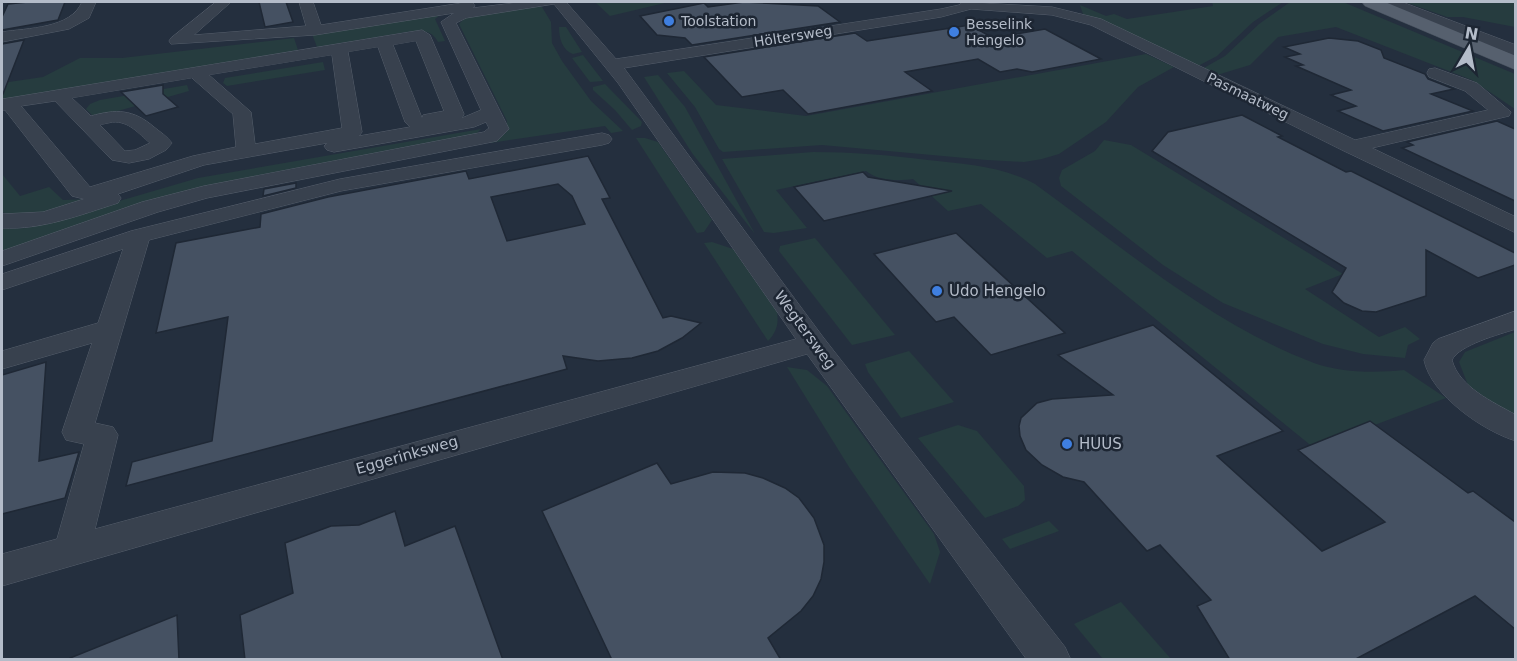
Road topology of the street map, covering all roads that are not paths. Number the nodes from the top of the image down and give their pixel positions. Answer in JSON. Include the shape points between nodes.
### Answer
{"nodes":[{"id":1,"x":89,"y":2,"type":"edge"},
{"id":2,"x":224,"y":2,"type":"edge"},
{"id":3,"x":306,"y":2,"type":"edge"},
{"id":4,"x":495,"y":2,"type":"edge"},
{"id":5,"x":549,"y":2,"type":"edge"},
{"id":6,"x":559,"y":2,"type":"edge"},
{"id":7,"x":1371,"y":2,"type":"edge"},
{"id":8,"x":1390,"y":2,"type":"edge"},
{"id":9,"x":970,"y":3,"type":"edge"},
{"id":10,"x":434,"y":6,"type":"edge"},
{"id":11,"x":309,"y":31,"type":"junction"},
{"id":12,"x":2,"y":38,"type":"edge"},
{"id":13,"x":384,"y":41,"type":"junction"},
{"id":14,"x":1515,"y":51,"type":"edge"},
{"id":15,"x":311,"y":53,"type":"junction"},
{"id":16,"x":340,"y":53,"type":"junction"},
{"id":17,"x":1515,"y":64,"type":"edge"},
{"id":18,"x":612,"y":65,"type":"junction"},
{"id":19,"x":1435,"y":73,"type":"dead end"},
{"id":20,"x":199,"y":76,"type":"junction"},
{"id":21,"x":64,"y":100,"type":"junction"},
{"id":22,"x":7,"y":109,"type":"edge"},
{"id":23,"x":490,"y":112,"type":"junction"},
{"id":24,"x":414,"y":122,"type":"junction"},
{"id":25,"x":86,"y":123,"type":"dead end"},
{"id":26,"x":352,"y":132,"type":"junction"},
{"id":27,"x":602,"y":139,"type":"dead end"},
{"id":28,"x":1351,"y":147,"type":"junction"},
{"id":29,"x":246,"y":152,"type":"junction"},
{"id":30,"x":2,"y":221,"type":"edge"},
{"id":31,"x":1515,"y":226,"type":"edge"},
{"id":32,"x":138,"y":236,"type":"junction"},
{"id":33,"x":2,"y":259,"type":"edge"},
{"id":34,"x":2,"y":282,"type":"edge"},
{"id":35,"x":1515,"y":319,"type":"edge"},
{"id":36,"x":110,"y":328,"type":"junction"},
{"id":37,"x":813,"y":343,"type":"junction"},
{"id":38,"x":2,"y":360,"type":"edge"},
{"id":39,"x":1515,"y":430,"type":"edge"},
{"id":40,"x":72,"y":550,"type":"junction"},
{"id":41,"x":2,"y":570,"type":"edge"},
{"id":42,"x":1051,"y":660,"type":"edge"}],
"edges":[{"from":1,"to":12,"type":"street","via":[[84,15],[64,26]]},
{"from":2,"to":11,"type":"street","via":[[177,41]]},
{"from":3,"to":11,"type":"street"},
{"from":4,"to":10,"type":"street"},
{"from":5,"to":23,"type":"street","via":[[465,14],[448,22]]},
{"from":6,"to":18,"type":"street","name":"Wegtersweg"},
{"from":7,"to":17,"type":"main road"},
{"from":8,"to":14,"type":"street"},
{"from":9,"to":18,"type":"street","name":"Höltersweg","via":[[941,13]]},
{"from":9,"to":28,"type":"street","name":"Pasmaatweg","via":[[1052,11],[1096,22]]},
{"from":10,"to":11,"type":"street"},
{"from":11,"to":15,"type":"street"},
{"from":13,"to":16,"type":"street"},
{"from":13,"to":24,"type":"street"},
{"from":13,"to":24,"type":"street","via":[[422,35],[455,114]]},
{"from":15,"to":16,"type":"street"},
{"from":15,"to":20,"type":"street"},
{"from":16,"to":20,"type":"street"},
{"from":16,"to":26,"type":"street"},
{"from":18,"to":37,"type":"street","name":"Wegtersweg"},
{"from":19,"to":28,"type":"street","via":[[1471,87],[1502,112]]},
{"from":20,"to":21,"type":"street"},
{"from":20,"to":29,"type":"street","via":[[242,112]]},
{"from":21,"to":22,"type":"street"},
{"from":21,"to":25,"type":"street"},
{"from":22,"to":29,"type":"street","via":[[80,191],[89,194],[200,160]]},
{"from":23,"to":30,"type":"street","via":[[474,121],[190,172],[45,219]]},
{"from":23,"to":33,"type":"street","via":[[499,129],[489,137],[204,192]]},
{"from":24,"to":26,"type":"street"},
{"from":26,"to":29,"type":"street"},
{"from":27,"to":32,"type":"street","via":[[340,185]]},
{"from":28,"to":31,"type":"street","name":"Pasmaatweg"},
{"from":32,"to":34,"type":"street"},
{"from":32,"to":36,"type":"street"},
{"from":35,"to":39,"type":"street","via":[[1446,347],[1437,362],[1440,375],[1452,387]]},
{"from":36,"to":38,"type":"street"},
{"from":36,"to":40,"type":"street","via":[[77,432],[102,435]]},
{"from":37,"to":40,"type":"street","name":"Eggerinksweg"},
{"from":37,"to":42,"type":"street","name":"Wegtersweg"},
{"from":40,"to":41,"type":"street","name":"Eggerinksweg"}]}
